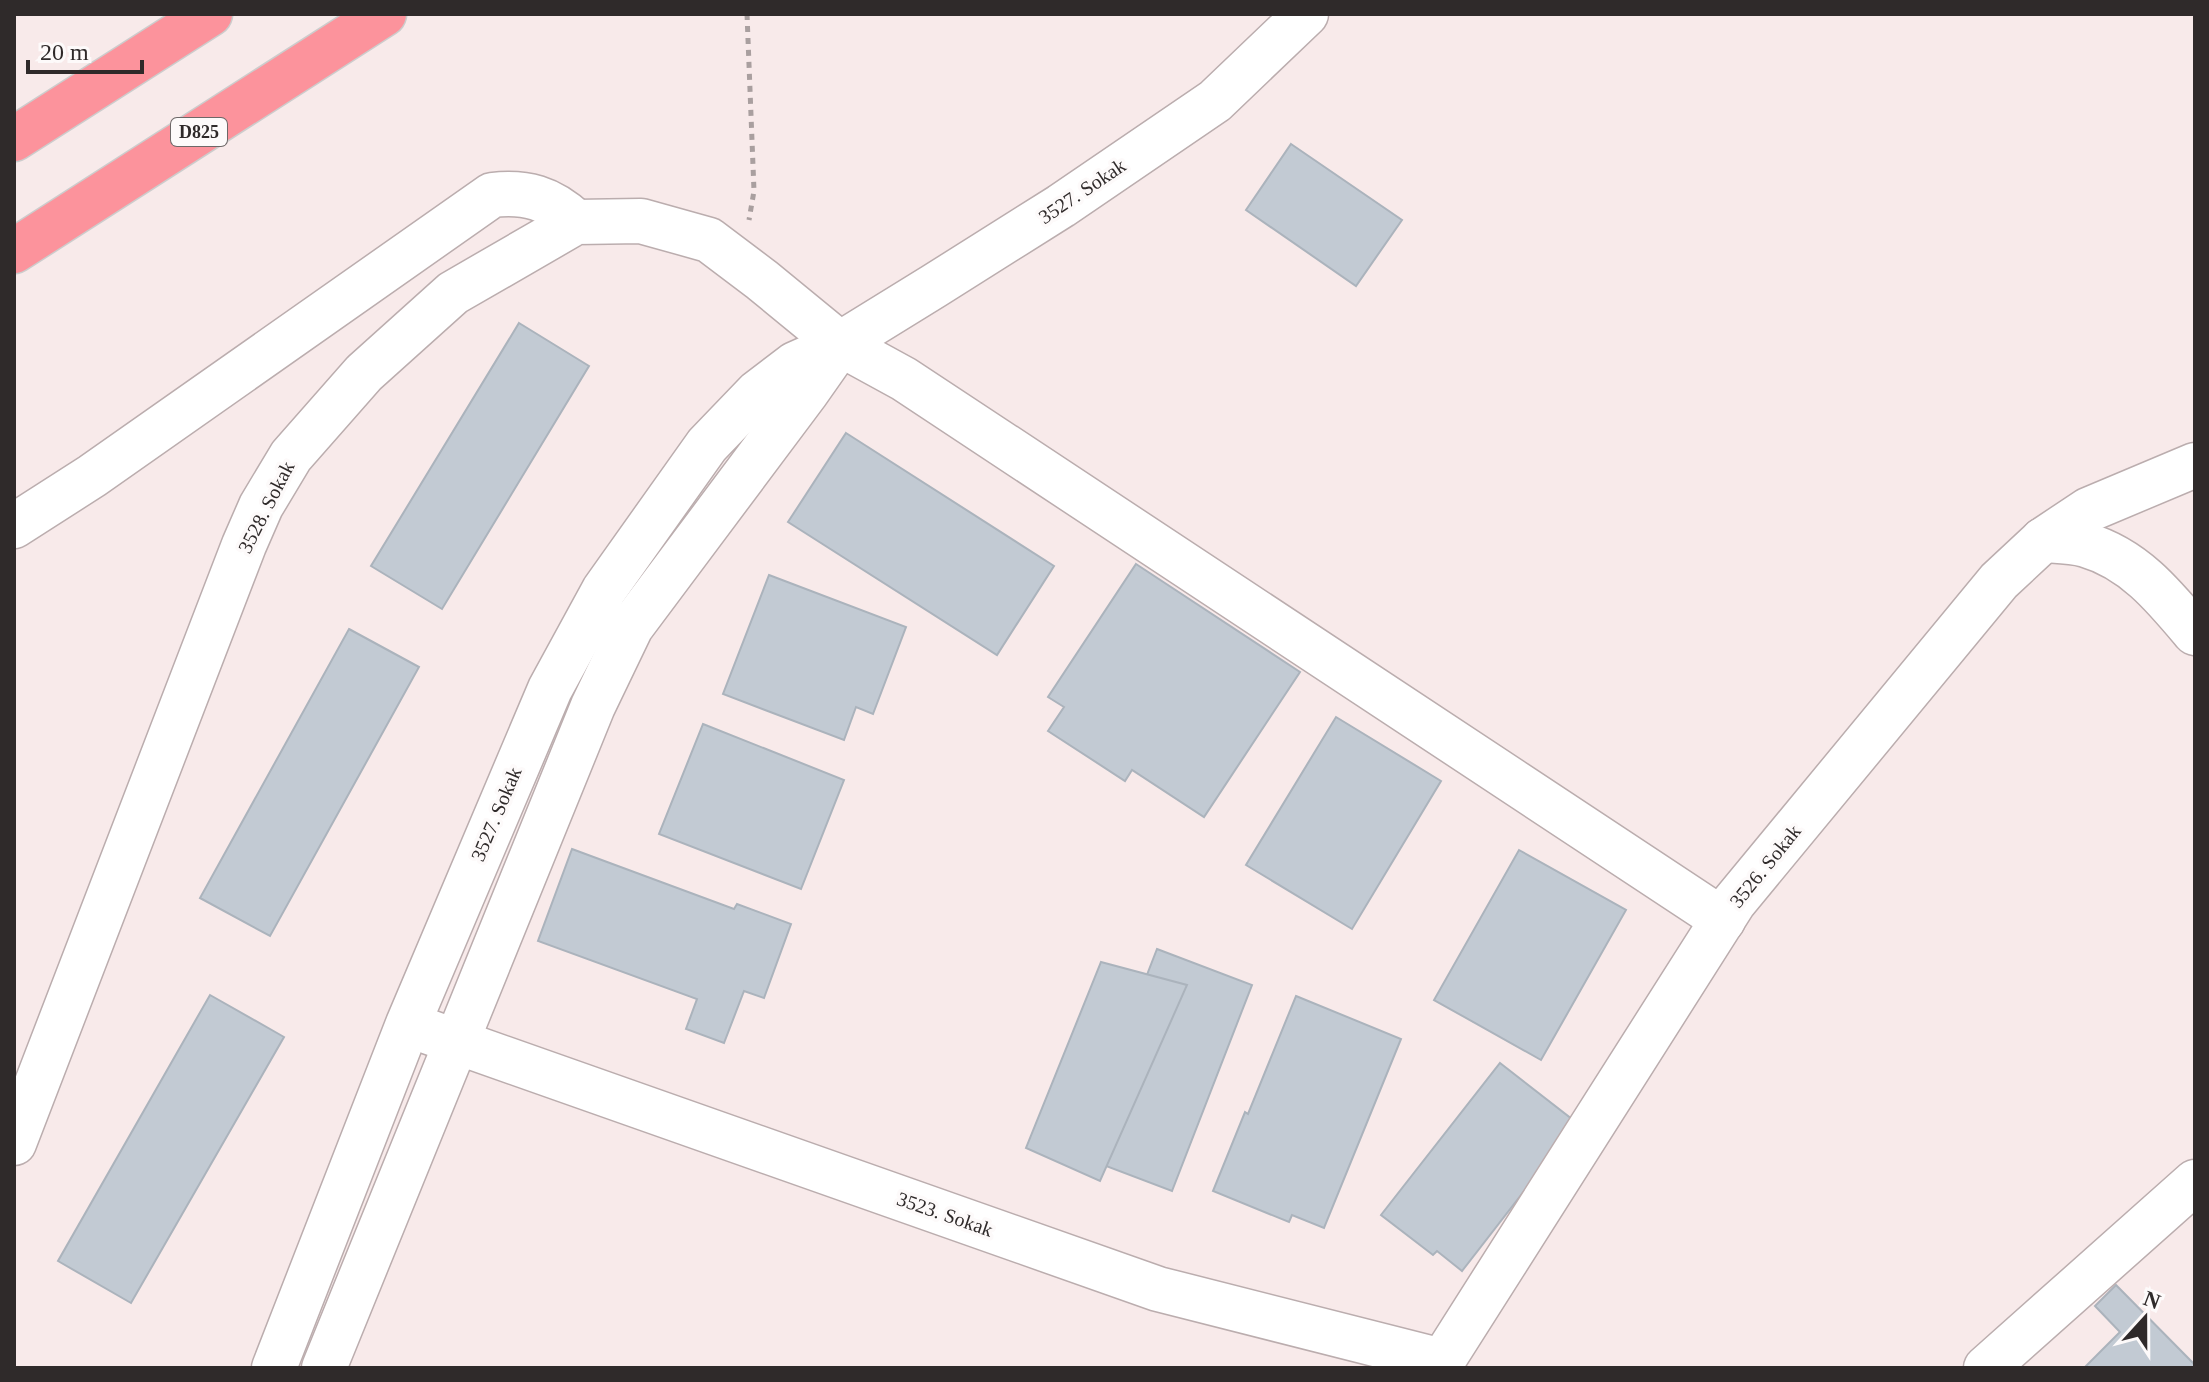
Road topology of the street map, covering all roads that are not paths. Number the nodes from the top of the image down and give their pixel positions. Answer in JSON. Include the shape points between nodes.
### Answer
{"nodes":[{"id":1,"x":210,"y":14,"type":"edge"},
{"id":2,"x":384,"y":14,"type":"edge"},
{"id":3,"x":1306,"y":14,"type":"edge"},
{"id":4,"x":14,"y":139,"type":"edge"},
{"id":5,"x":576,"y":222,"type":"junction"},
{"id":6,"x":14,"y":251,"type":"edge"},
{"id":7,"x":840,"y":344,"type":"junction"},
{"id":8,"x":2195,"y":465,"type":"edge"},
{"id":9,"x":14,"y":526,"type":"edge"},
{"id":10,"x":2043,"y":540,"type":"junction"},
{"id":11,"x":2195,"y":633,"type":"edge"},
{"id":12,"x":1723,"y":920,"type":"junction"},
{"id":13,"x":408,"y":1024,"type":"junction"},
{"id":14,"x":455,"y":1043,"type":"junction"},
{"id":15,"x":14,"y":1143,"type":"edge"},
{"id":16,"x":2195,"y":1182,"type":"edge"},
{"id":17,"x":1440,"y":1364,"type":"edge"},
{"id":18,"x":274,"y":1368,"type":"edge"},
{"id":19,"x":324,"y":1368,"type":"edge"},
{"id":20,"x":1986,"y":1368,"type":"edge"}],
"edges":[{"from":1,"to":4,"type":"highway"},
{"from":2,"to":6,"type":"highway","number":"D825"},
{"from":3,"to":7,"type":"street","name":"3527. Sokak","via":[[1215,101],[1061,206]]},
{"from":5,"to":7,"type":"street","name":"3528. Sokak","via":[[641,221],[709,240]]},
{"from":5,"to":9,"type":"street","via":[[533,195],[492,195]]},
{"from":5,"to":15,"type":"street","name":"3528. Sokak","via":[[453,293],[364,373],[291,456],[244,545]]},
{"from":7,"to":12,"type":"street","name":"3528. Sokak","via":[[904,379]]},
{"from":7,"to":13,"type":"street","name":"3527. Sokak","via":[[795,364],[757,393],[707,445],[604,590],[550,689]]},
{"from":7,"to":14,"type":"street","name":"3527. Sokak","via":[[631,627],[593,706]]},
{"from":8,"to":10,"type":"street","name":"3526. Sokak","via":[[2088,510]]},
{"from":10,"to":11,"type":"street","via":[[2083,544],[2117,557],[2156,587]]},
{"from":10,"to":12,"type":"street","name":"3526. Sokak","via":[[1999,581]]},
{"from":12,"to":17,"type":"street","name":"3526. Sokak"},
{"from":13,"to":14,"type":"street","name":"3523. Sokak"},
{"from":13,"to":18,"type":"street","name":"3527. Sokak"},
{"from":14,"to":17,"type":"street","name":"3523. Sokak","via":[[1158,1289]]},
{"from":14,"to":19,"type":"street","name":"3527. Sokak"},
{"from":16,"to":20,"type":"street"}]}
